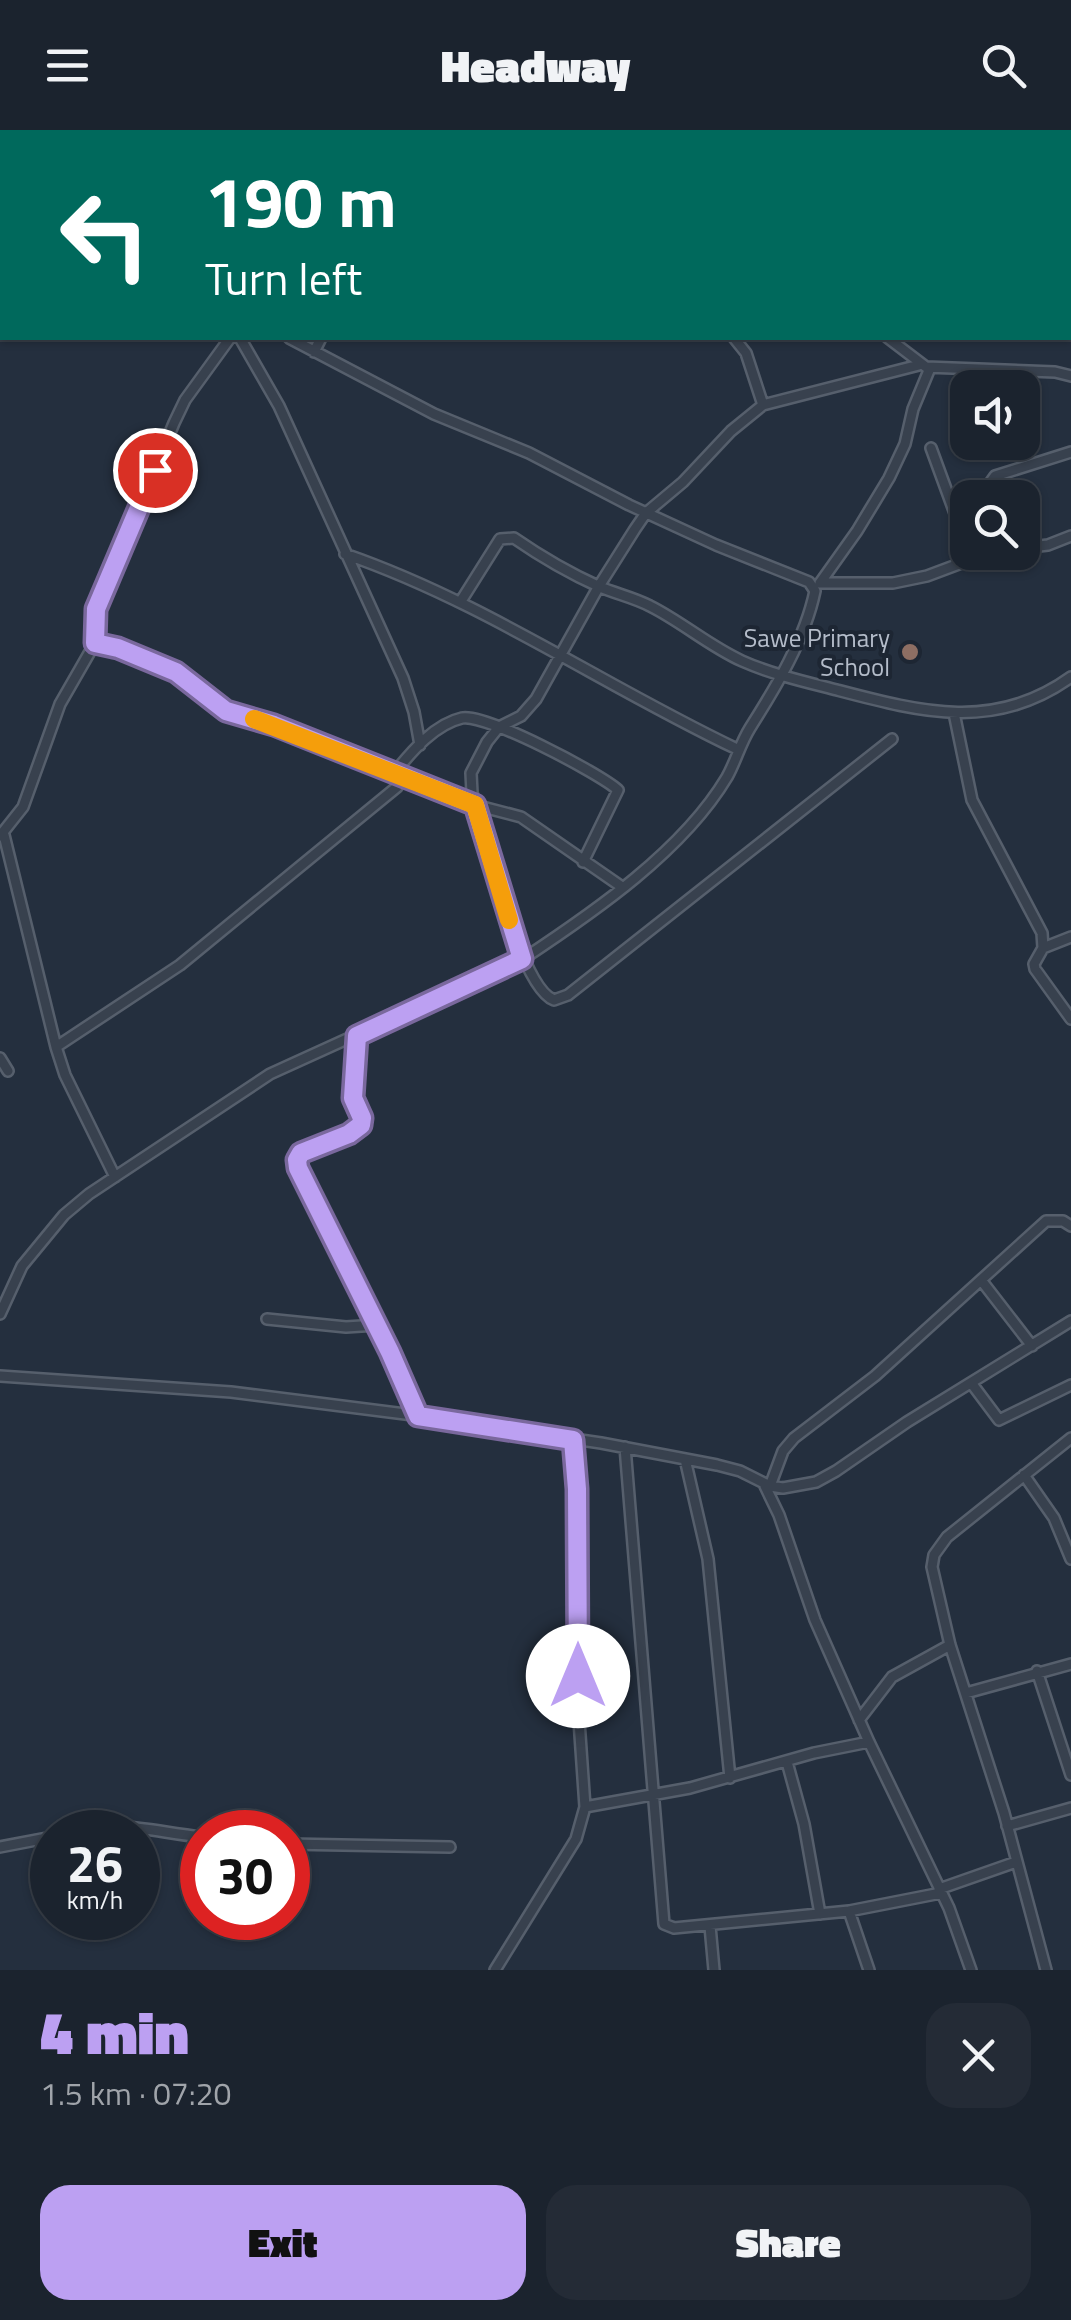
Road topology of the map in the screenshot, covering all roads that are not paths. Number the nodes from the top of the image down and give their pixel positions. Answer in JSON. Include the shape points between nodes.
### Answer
{"nodes":[{"id":1,"x":229,"y":340,"type":"edge"},
{"id":2,"x":241,"y":340,"type":"edge"},
{"id":3,"x":293,"y":340,"type":"edge"},
{"id":4,"x":321,"y":340,"type":"edge"},
{"id":5,"x":736,"y":340,"type":"edge"},
{"id":6,"x":891,"y":340,"type":"edge"},
{"id":7,"x":314,"y":352,"type":"junction"},
{"id":8,"x":925,"y":366,"type":"junction"},
{"id":9,"x":1071,"y":375,"type":"edge"},
{"id":10,"x":763,"y":405,"type":"junction"},
{"id":11,"x":932,"y":448,"type":"dead end"},
{"id":12,"x":1071,"y":452,"type":"edge"},
{"id":13,"x":992,"y":480,"type":"edge"},
{"id":14,"x":950,"y":498,"type":"edge"},
{"id":15,"x":646,"y":514,"type":"junction"},
{"id":16,"x":1071,"y":536,"type":"edge"},
{"id":17,"x":1040,"y":546,"type":"edge"},
{"id":18,"x":345,"y":554,"type":"junction"},
{"id":19,"x":950,"y":564,"type":"edge"},
{"id":20,"x":816,"y":584,"type":"junction"},
{"id":21,"x":599,"y":586,"type":"junction"},
{"id":22,"x":461,"y":601,"type":"junction"},
{"id":23,"x":95,"y":643,"type":"junction"},
{"id":24,"x":561,"y":654,"type":"junction"},
{"id":25,"x":781,"y":674,"type":"junction"},
{"id":26,"x":1071,"y":677,"type":"edge"},
{"id":27,"x":954,"y":714,"type":"junction"},
{"id":28,"x":499,"y":727,"type":"junction"},
{"id":29,"x":892,"y":739,"type":"dead end"},
{"id":30,"x":420,"y":745,"type":"junction"},
{"id":31,"x":736,"y":749,"type":"junction"},
{"id":32,"x":399,"y":774,"type":"junction"},
{"id":33,"x":475,"y":805,"type":"junction"},
{"id":34,"x":2,"y":836,"type":"edge"},
{"id":35,"x":583,"y":862,"type":"junction"},
{"id":36,"x":622,"y":888,"type":"junction"},
{"id":37,"x":1071,"y":937,"type":"edge"},
{"id":38,"x":1044,"y":948,"type":"junction"},
{"id":39,"x":522,"y":959,"type":"junction"},
{"id":40,"x":1071,"y":1019,"type":"edge"},
{"id":41,"x":357,"y":1036,"type":"junction"},
{"id":42,"x":56,"y":1047,"type":"junction"},
{"id":43,"x":0,"y":1058,"type":"edge"},
{"id":44,"x":8,"y":1071,"type":"dead end"},
{"id":45,"x":115,"y":1177,"type":"junction"},
{"id":46,"x":1071,"y":1226,"type":"edge"},
{"id":47,"x":981,"y":1280,"type":"junction"},
{"id":48,"x":0,"y":1314,"type":"edge"},
{"id":49,"x":268,"y":1319,"type":"dead end"},
{"id":50,"x":1071,"y":1321,"type":"edge"},
{"id":51,"x":377,"y":1326,"type":"junction"},
{"id":52,"x":1032,"y":1346,"type":"junction"},
{"id":53,"x":0,"y":1376,"type":"edge"},
{"id":54,"x":972,"y":1384,"type":"junction"},
{"id":55,"x":1071,"y":1386,"type":"edge"},
{"id":56,"x":418,"y":1416,"type":"junction"},
{"id":57,"x":1071,"y":1438,"type":"edge"},
{"id":58,"x":573,"y":1440,"type":"junction"},
{"id":59,"x":625,"y":1447,"type":"junction"},
{"id":60,"x":686,"y":1459,"type":"junction"},
{"id":61,"x":1024,"y":1476,"type":"junction"},
{"id":62,"x":766,"y":1484,"type":"junction"},
{"id":63,"x":1070,"y":1555,"type":"edge"},
{"id":64,"x":950,"y":1645,"type":"junction"},
{"id":65,"x":1071,"y":1664,"type":"edge"},
{"id":66,"x":1037,"y":1671,"type":"junction"},
{"id":67,"x":966,"y":1693,"type":"junction"},
{"id":68,"x":859,"y":1720,"type":"junction"},
{"id":69,"x":869,"y":1742,"type":"junction"},
{"id":70,"x":787,"y":1762,"type":"junction"},
{"id":71,"x":1071,"y":1774,"type":"edge"},
{"id":72,"x":730,"y":1778,"type":"junction"},
{"id":73,"x":656,"y":1796,"type":"junction"},
{"id":74,"x":585,"y":1807,"type":"junction"},
{"id":75,"x":1071,"y":1808,"type":"edge"},
{"id":76,"x":1007,"y":1826,"type":"junction"},
{"id":77,"x":30,"y":1841,"type":"edge"},
{"id":78,"x":310,"y":1844,"type":"edge"},
{"id":79,"x":450,"y":1846,"type":"dead end"},
{"id":80,"x":0,"y":1847,"type":"edge"},
{"id":81,"x":1016,"y":1862,"type":"junction"},
{"id":82,"x":940,"y":1891,"type":"junction"},
{"id":83,"x":850,"y":1911,"type":"junction"},
{"id":84,"x":820,"y":1914,"type":"junction"},
{"id":85,"x":710,"y":1926,"type":"junction"},
{"id":86,"x":495,"y":1970,"type":"edge"},
{"id":87,"x":714,"y":1970,"type":"edge"},
{"id":88,"x":869,"y":1970,"type":"edge"},
{"id":89,"x":971,"y":1970,"type":"edge"},
{"id":90,"x":1046,"y":1970,"type":"edge"}],
"edges":[{"from":1,"to":23,"type":"street","via":[[174,423],[96,609]]},
{"from":2,"to":18,"type":"street","via":[[279,406]]},
{"from":3,"to":7,"type":"street"},
{"from":4,"to":7,"type":"street"},
{"from":5,"to":10,"type":"street"},
{"from":6,"to":8,"type":"street"},
{"from":7,"to":15,"type":"street"},
{"from":8,"to":9,"type":"street"},
{"from":8,"to":10,"type":"street"},
{"from":8,"to":20,"type":"street","via":[[889,478]]},
{"from":10,"to":15,"type":"street"},
{"from":11,"to":14,"type":"street"},
{"from":12,"to":13,"type":"street"},
{"from":15,"to":20,"type":"street"},
{"from":15,"to":21,"type":"street"},
{"from":16,"to":17,"type":"street"},
{"from":18,"to":22,"type":"street"},
{"from":18,"to":30,"type":"street","via":[[403,678]]},
{"from":19,"to":20,"type":"street","via":[[893,583]]},
{"from":20,"to":25,"type":"street"},
{"from":21,"to":22,"type":"street","via":[[507,537]]},
{"from":21,"to":24,"type":"street"},
{"from":21,"to":25,"type":"street","via":[[646,604],[746,663]]},
{"from":22,"to":24,"type":"street"},
{"from":23,"to":32,"type":"street","via":[[176,672],[226,711]]},
{"from":23,"to":34,"type":"street","via":[[60,704],[23,807]]},
{"from":24,"to":28,"type":"street","via":[[529,709]]},
{"from":24,"to":31,"type":"street"},
{"from":25,"to":27,"type":"street","via":[[897,706]]},
{"from":25,"to":31,"type":"street"},
{"from":26,"to":27,"type":"street","via":[[1019,705]]},
{"from":27,"to":38,"type":"street","via":[[972,800]]},
{"from":28,"to":30,"type":"street","via":[[459,718]]},
{"from":28,"to":33,"type":"street","via":[[471,773]]},
{"from":28,"to":35,"type":"street","via":[[618,790]]},
{"from":29,"to":39,"type":"street","via":[[568,995],[546,997]]},
{"from":30,"to":32,"type":"street"},
{"from":31,"to":36,"type":"street","via":[[710,800]]},
{"from":32,"to":33,"type":"street"},
{"from":32,"to":42,"type":"street","via":[[397,788],[198,951]]},
{"from":33,"to":35,"type":"street","via":[[521,818]]},
{"from":33,"to":39,"type":"street"},
{"from":34,"to":42,"type":"street"},
{"from":35,"to":36,"type":"street"},
{"from":36,"to":39,"type":"street"},
{"from":37,"to":38,"type":"street"},
{"from":38,"to":40,"type":"street","via":[[1035,969]]},
{"from":39,"to":41,"type":"street"},
{"from":41,"to":45,"type":"street","via":[[270,1074]]},
{"from":41,"to":51,"type":"street","via":[[353,1098],[361,1125],[297,1160]]},
{"from":42,"to":45,"type":"street"},
{"from":43,"to":44,"type":"street"},
{"from":45,"to":48,"type":"street","via":[[64,1215],[22,1266]]},
{"from":46,"to":47,"type":"street","via":[[1046,1221]]},
{"from":47,"to":52,"type":"street"},
{"from":47,"to":62,"type":"street","via":[[794,1438]]},
{"from":49,"to":51,"type":"street"},
{"from":50,"to":52,"type":"street"},
{"from":51,"to":56,"type":"street"},
{"from":52,"to":54,"type":"street"},
{"from":53,"to":56,"type":"street","via":[[231,1392]]},
{"from":54,"to":55,"type":"street","via":[[999,1420]]},
{"from":54,"to":62,"type":"street","via":[[816,1482]]},
{"from":56,"to":58,"type":"street"},
{"from":57,"to":61,"type":"street"},
{"from":58,"to":59,"type":"street"},
{"from":58,"to":74,"type":"street"},
{"from":59,"to":60,"type":"street"},
{"from":59,"to":73,"type":"street"},
{"from":60,"to":62,"type":"street"},
{"from":60,"to":72,"type":"street","via":[[708,1560]]},
{"from":61,"to":63,"type":"street"},
{"from":61,"to":64,"type":"street","via":[[960,1525],[934,1555],[934,1584]]},
{"from":62,"to":68,"type":"street"},
{"from":64,"to":67,"type":"street"},
{"from":64,"to":68,"type":"street","via":[[892,1677]]},
{"from":65,"to":66,"type":"street"},
{"from":66,"to":67,"type":"street"},
{"from":66,"to":71,"type":"street"},
{"from":67,"to":76,"type":"street"},
{"from":68,"to":69,"type":"street"},
{"from":69,"to":70,"type":"street"},
{"from":69,"to":82,"type":"street"},
{"from":70,"to":72,"type":"street"},
{"from":70,"to":84,"type":"street"},
{"from":72,"to":73,"type":"street"},
{"from":73,"to":74,"type":"street"},
{"from":73,"to":85,"type":"street","via":[[664,1924]]},
{"from":74,"to":86,"type":"street","via":[[576,1839]]},
{"from":75,"to":76,"type":"street"},
{"from":76,"to":81,"type":"street"},
{"from":77,"to":80,"type":"street"},
{"from":78,"to":79,"type":"street"},
{"from":81,"to":82,"type":"street"},
{"from":81,"to":90,"type":"street"},
{"from":82,"to":83,"type":"street"},
{"from":82,"to":89,"type":"street"},
{"from":83,"to":84,"type":"street"},
{"from":83,"to":88,"type":"street"},
{"from":84,"to":85,"type":"street"},
{"from":85,"to":87,"type":"street"}]}
